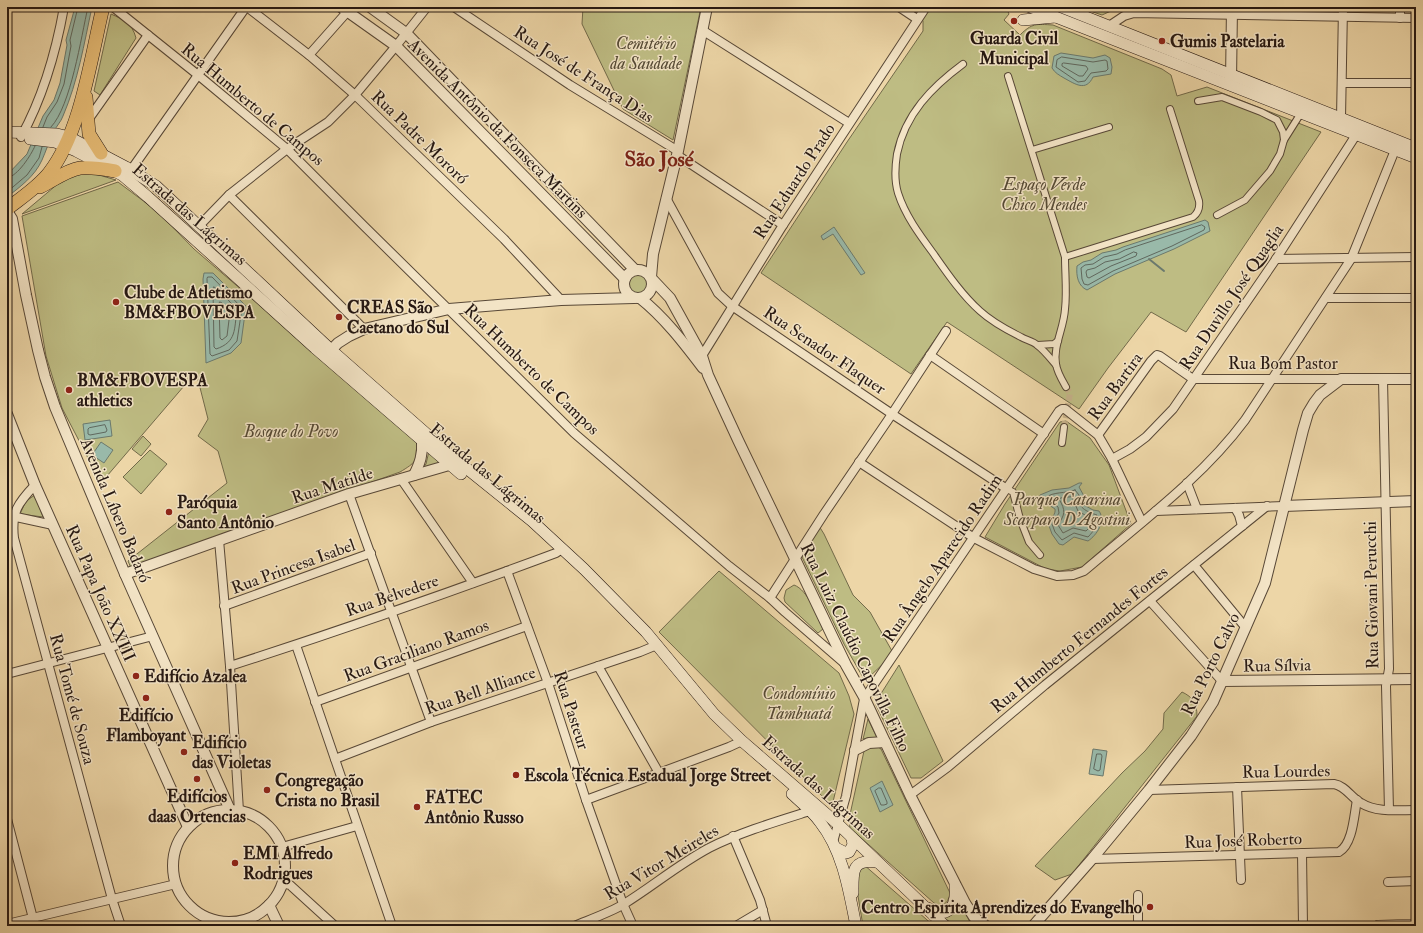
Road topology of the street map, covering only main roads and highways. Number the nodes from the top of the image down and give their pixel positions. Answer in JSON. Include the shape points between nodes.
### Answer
{"nodes":[{"id":1,"x":103,"y":7,"type":"edge"},
{"id":2,"x":1030,"y":7,"type":"edge"},
{"id":3,"x":1059,"y":12,"type":"edge"},
{"id":4,"x":1024,"y":20,"type":"dead end"},
{"id":5,"x":1231,"y":80,"type":"junction"},
{"id":6,"x":85,"y":85,"type":"junction"},
{"id":7,"x":20,"y":134,"type":"edge"},
{"id":8,"x":61,"y":139,"type":"junction"},
{"id":9,"x":1416,"y":148,"type":"edge"},
{"id":10,"x":101,"y":153,"type":"junction"},
{"id":11,"x":1416,"y":158,"type":"edge"},
{"id":12,"x":115,"y":171,"type":"junction"},
{"id":13,"x":24,"y":196,"type":"junction"},
{"id":14,"x":7,"y":210,"type":"edge"},
{"id":15,"x":328,"y":353,"type":"junction"},
{"id":16,"x":454,"y":463,"type":"junction"},
{"id":17,"x":739,"y":743,"type":"junction"},
{"id":18,"x":852,"y":838,"type":"junction"},
{"id":19,"x":834,"y":845,"type":"junction"},
{"id":20,"x":877,"y":862,"type":"junction"},
{"id":21,"x":955,"y":885,"type":"road end"},
{"id":22,"x":852,"y":903,"type":"junction"},
{"id":23,"x":924,"y":906,"type":"junction"},
{"id":24,"x":1416,"y":925,"type":"edge"},
{"id":25,"x":856,"y":926,"type":"edge"},
{"id":26,"x":945,"y":926,"type":"edge"},
{"id":27,"x":1378,"y":926,"type":"edge"}],
"edges":[{"from":1,"to":6,"type":"main road"},
{"from":2,"to":3,"type":"main road"},
{"from":3,"to":4,"type":"main road"},
{"from":3,"to":5,"type":"main road"},
{"from":3,"to":5,"type":"main road","via":[[1109,26]]},
{"from":5,"to":9,"type":"main road","via":[[1341,118]]},
{"from":5,"to":11,"type":"main road","via":[[1301,113]]},
{"from":6,"to":8,"type":"main road","via":[[80,108]]},
{"from":6,"to":10,"type":"main road","via":[[92,140]]},
{"from":7,"to":8,"type":"main road","name":"Estrada das Lágrimas"},
{"from":8,"to":10,"type":"main road","name":"Estrada das Lágrimas"},
{"from":8,"to":12,"type":"main road","name":"Estrada das Lágrimas"},
{"from":8,"to":13,"type":"main road","via":[[61,154],[49,173]]},
{"from":10,"to":15,"type":"main road","name":"Estrada das Lágrimas","via":[[156,186]]},
{"from":12,"to":13,"type":"main road","via":[[82,168]]},
{"from":12,"to":15,"type":"main road","name":"Estrada das Lágrimas","via":[[148,196]]},
{"from":13,"to":14,"type":"main road"},
{"from":15,"to":16,"type":"main road","name":"Estrada das Lágrimas"},
{"from":15,"to":16,"type":"main road","name":"Estrada das Lágrimas","via":[[422,441]]},
{"from":16,"to":17,"type":"main road","name":"Estrada das Lágrimas","via":[[532,521],[559,551],[611,595],[706,714]]},
{"from":17,"to":18,"type":"main road","name":"Estrada das Lágrimas"},
{"from":17,"to":19,"type":"main road","name":"Estrada das Lágrimas","via":[[810,811]]},
{"from":18,"to":19,"type":"main road","via":[[850,852],[842,852]]},
{"from":18,"to":20,"type":"main road","name":"Estrada das Lágrimas"},
{"from":19,"to":22,"type":"main road","name":"Estrada das Lágrimas"},
{"from":20,"to":22,"type":"main road","via":[[864,861],[854,869]]},
{"from":20,"to":23,"type":"main road","name":"Estrada das Lágrimas"},
{"from":21,"to":23,"type":"main road","via":[[955,904],[951,908],[939,912]]},
{"from":22,"to":25,"type":"main road","name":"Estrada das Lágrimas"},
{"from":23,"to":26,"type":"main road","name":"Estrada das Lágrimas"},
{"from":24,"to":27,"type":"main road"}]}
